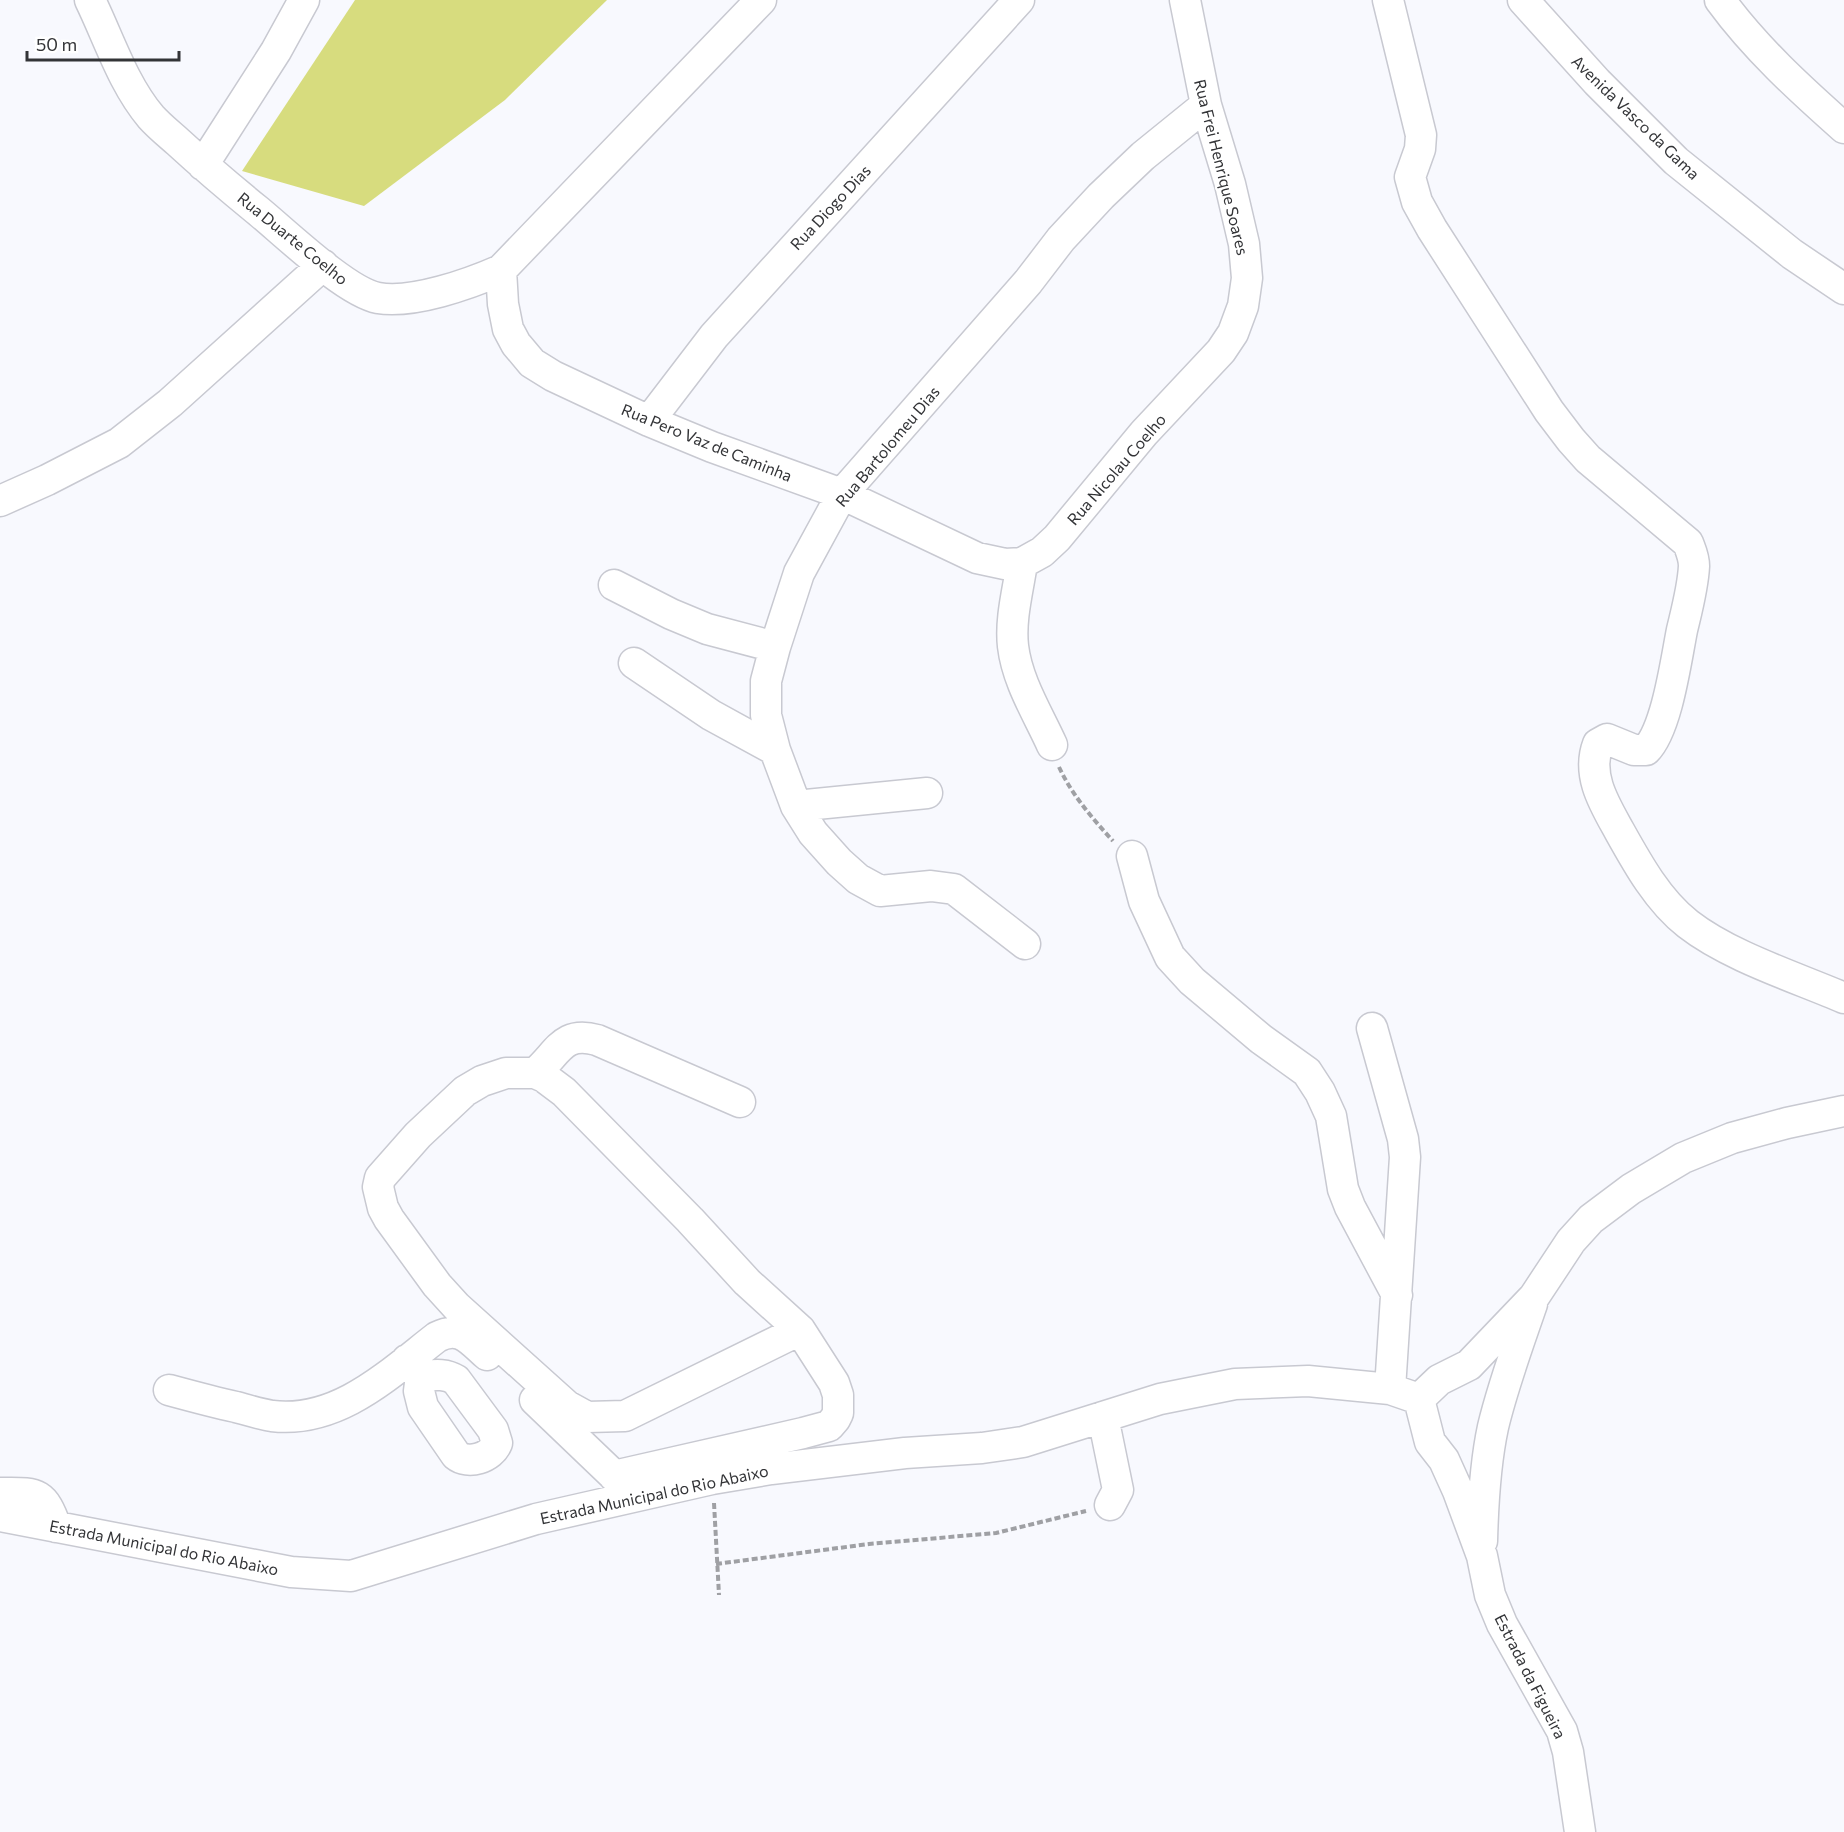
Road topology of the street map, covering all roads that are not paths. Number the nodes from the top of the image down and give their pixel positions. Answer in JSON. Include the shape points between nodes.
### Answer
{"nodes":[{"id":1,"x":90,"y":0,"type":"edge"},
{"id":2,"x":304,"y":0,"type":"edge"},
{"id":3,"x":761,"y":0,"type":"edge"},
{"id":4,"x":1018,"y":0,"type":"edge"},
{"id":5,"x":1185,"y":0,"type":"edge"},
{"id":6,"x":1388,"y":0,"type":"edge"},
{"id":7,"x":1523,"y":0,"type":"edge"},
{"id":8,"x":1720,"y":0,"type":"edge"},
{"id":9,"x":1206,"y":105,"type":"junction"},
{"id":10,"x":1844,"y":128,"type":"edge"},
{"id":11,"x":203,"y":165,"type":"junction"},
{"id":12,"x":323,"y":265,"type":"junction"},
{"id":13,"x":501,"y":270,"type":"junction"},
{"id":14,"x":1844,"y":290,"type":"edge"},
{"id":15,"x":1233,"y":333,"type":"joint"},
{"id":16,"x":649,"y":421,"type":"junction"},
{"id":17,"x":842,"y":494,"type":"junction"},
{"id":18,"x":0,"y":501,"type":"edge"},
{"id":19,"x":1022,"y":563,"type":"junction"},
{"id":20,"x":615,"y":585,"type":"dead end"},
{"id":21,"x":774,"y":647,"type":"junction"},
{"id":22,"x":634,"y":663,"type":"dead end"},
{"id":23,"x":1052,"y":745,"type":"road end"},
{"id":24,"x":775,"y":750,"type":"junction"},
{"id":25,"x":927,"y":792,"type":"dead end"},
{"id":26,"x":796,"y":806,"type":"junction"},
{"id":27,"x":1132,"y":856,"type":"road end"},
{"id":28,"x":1025,"y":944,"type":"dead end"},
{"id":29,"x":1844,"y":998,"type":"edge"},
{"id":30,"x":1372,"y":1028,"type":"dead end"},
{"id":31,"x":535,"y":1073,"type":"junction"},
{"id":32,"x":740,"y":1102,"type":"dead end"},
{"id":33,"x":1844,"y":1111,"type":"edge"},
{"id":34,"x":1397,"y":1295,"type":"junction"},
{"id":35,"x":1534,"y":1297,"type":"junction"},
{"id":36,"x":800,"y":1330,"type":"junction"},
{"id":37,"x":1469,"y":1365,"type":"junction"},
{"id":38,"x":1505,"y":1382,"type":"junction"},
{"id":39,"x":1390,"y":1389,"type":"junction"},
{"id":40,"x":169,"y":1390,"type":"dead end"},
{"id":41,"x":1419,"y":1399,"type":"junction"},
{"id":42,"x":1103,"y":1417,"type":"junction"},
{"id":43,"x":1444,"y":1460,"type":"junction"},
{"id":44,"x":1486,"y":1471,"type":"junction"},
{"id":45,"x":625,"y":1486,"type":"junction"},
{"id":46,"x":0,"y":1492,"type":"edge"},
{"id":47,"x":1110,"y":1505,"type":"road end"},
{"id":48,"x":0,"y":1516,"type":"edge"},
{"id":49,"x":56,"y":1527,"type":"junction"},
{"id":50,"x":1482,"y":1556,"type":"junction"},
{"id":51,"x":1581,"y":1832,"type":"edge"}],
"edges":[{"from":1,"to":11,"type":"street","name":"Rua Duarte Coelho","via":[[135,95],[152,118]]},
{"from":2,"to":11,"type":"street"},
{"from":3,"to":13,"type":"street","name":"Rua Duarte Coelho"},
{"from":4,"to":16,"type":"street","name":"Rua Diogo Dias","via":[[714,336]]},
{"from":5,"to":9,"type":"street","name":"Rua Frei Henrique Soares"},
{"from":6,"to":29,"type":"street","via":[[1420,135],[1420,149],[1410,177],[1417,202],[1549,411],[1588,459],[1688,543],[1692,551],[1692,578],[1672,682],[1653,739],[1646,750],[1638,751],[1607,739],[1596,750],[1595,778],[1609,811],[1652,885],[1687,923],[1725,947]]},
{"from":7,"to":14,"type":"street","name":"Avenida Vasco da Gama","via":[[1597,82],[1676,160],[1792,254]]},
{"from":8,"to":10,"type":"street","via":[[1799,88]]},
{"from":9,"to":15,"type":"street","name":"Rua Frei Henrique Soares","via":[[1244,244],[1247,278],[1243,306]]},
{"from":9,"to":17,"type":"street","name":"Rua Bartolomeu Dias","via":[[1101,196]]},
{"from":11,"to":12,"type":"street","name":"Rua Duarte Coelho"},
{"from":12,"to":13,"type":"street","name":"Rua Duarte Coelho","via":[[360,291],[378,298],[407,298],[448,289]]},
{"from":12,"to":18,"type":"street","via":[[170,403],[119,443]]},
{"from":13,"to":16,"type":"street","name":"Rua Pero Vaz de Caminha","via":[[508,329],[532,363]]},
{"from":15,"to":19,"type":"street","name":"Rua Nicolau Coelho","via":[[1057,538]]},
{"from":16,"to":17,"type":"street","name":"Rua Pero Vaz de Caminha"},
{"from":17,"to":19,"type":"street","name":"Rua Pero Vaz de Caminha","via":[[977,558]]},
{"from":17,"to":21,"type":"street","name":"Rua Bartolomeu Dias","via":[[799,573]]},
{"from":19,"to":23,"type":"street","via":[[1013,646],[1025,687]]},
{"from":20,"to":21,"type":"street","via":[[671,614]]},
{"from":21,"to":24,"type":"street","name":"Rua Bartolomeu Dias","via":[[766,681],[766,715]]},
{"from":22,"to":24,"type":"street","via":[[711,715]]},
{"from":24,"to":26,"type":"street","name":"Rua Bartolomeu Dias"},
{"from":25,"to":26,"type":"street"},
{"from":26,"to":28,"type":"street","name":"Rua Bartolomeu Dias","via":[[813,833],[858,879],[880,891],[931,886],[954,889]]},
{"from":27,"to":34,"type":"street","via":[[1144,901],[1170,957],[1192,981],[1261,1039],[1307,1072],[1320,1092],[1331,1116],[1343,1189]]},
{"from":30,"to":34,"type":"street","via":[[1403,1139]]},
{"from":31,"to":32,"type":"street","via":[[559,1048],[580,1036]]},
{"from":31,"to":36,"type":"street","via":[[564,1092],[747,1282]]},
{"from":31,"to":36,"type":"street","via":[[506,1073],[482,1080],[465,1091],[380,1178],[379,1196],[389,1220],[457,1307],[567,1406],[595,1418],[625,1416]]},
{"from":33,"to":35,"type":"street","via":[[1732,1138],[1683,1158],[1591,1219],[1571,1241]]},
{"from":34,"to":39,"type":"street"},
{"from":35,"to":37,"type":"street"},
{"from":35,"to":38,"type":"street"},
{"from":36,"to":45,"type":"street","via":[[838,1395],[838,1413],[829,1426]]},
{"from":37,"to":38,"type":"street","via":[[1496,1373]]},
{"from":37,"to":41,"type":"street","via":[[1439,1380]]},
{"from":38,"to":44,"type":"street","name":"Estrada da Figueira"},
{"from":39,"to":41,"type":"street","name":"Estrada Municipal do Rio Abaixo"},
{"from":39,"to":42,"type":"street","name":"Estrada Municipal do Rio Abaixo","via":[[1308,1381],[1235,1384],[1160,1399]]},
{"from":40,"to":45,"type":"street","via":[[270,1416],[311,1414],[341,1404],[414,1368],[437,1337],[458,1333]]},
{"from":41,"to":43,"type":"street","via":[[1430,1442]]},
{"from":42,"to":45,"type":"street","name":"Estrada Municipal do Rio Abaixo","via":[[1023,1442],[982,1448],[905,1453],[712,1479]]},
{"from":42,"to":47,"type":"street","via":[[1118,1490]]},
{"from":43,"to":44,"type":"street","via":[[1458,1470]]},
{"from":43,"to":50,"type":"street","name":"Estrada da Figueira"},
{"from":44,"to":50,"type":"street","name":"Estrada da Figueira"},
{"from":45,"to":49,"type":"street","name":"Estrada Municipal do Rio Abaixo","via":[[351,1576],[291,1572]]},
{"from":46,"to":49,"type":"street","via":[[37,1495],[50,1509]]},
{"from":48,"to":49,"type":"street","name":"Estrada Municipal do Rio Abaixo"},
{"from":50,"to":51,"type":"street","name":"Estrada da Figueira","via":[[1490,1595],[1502,1624],[1562,1731]]}]}
